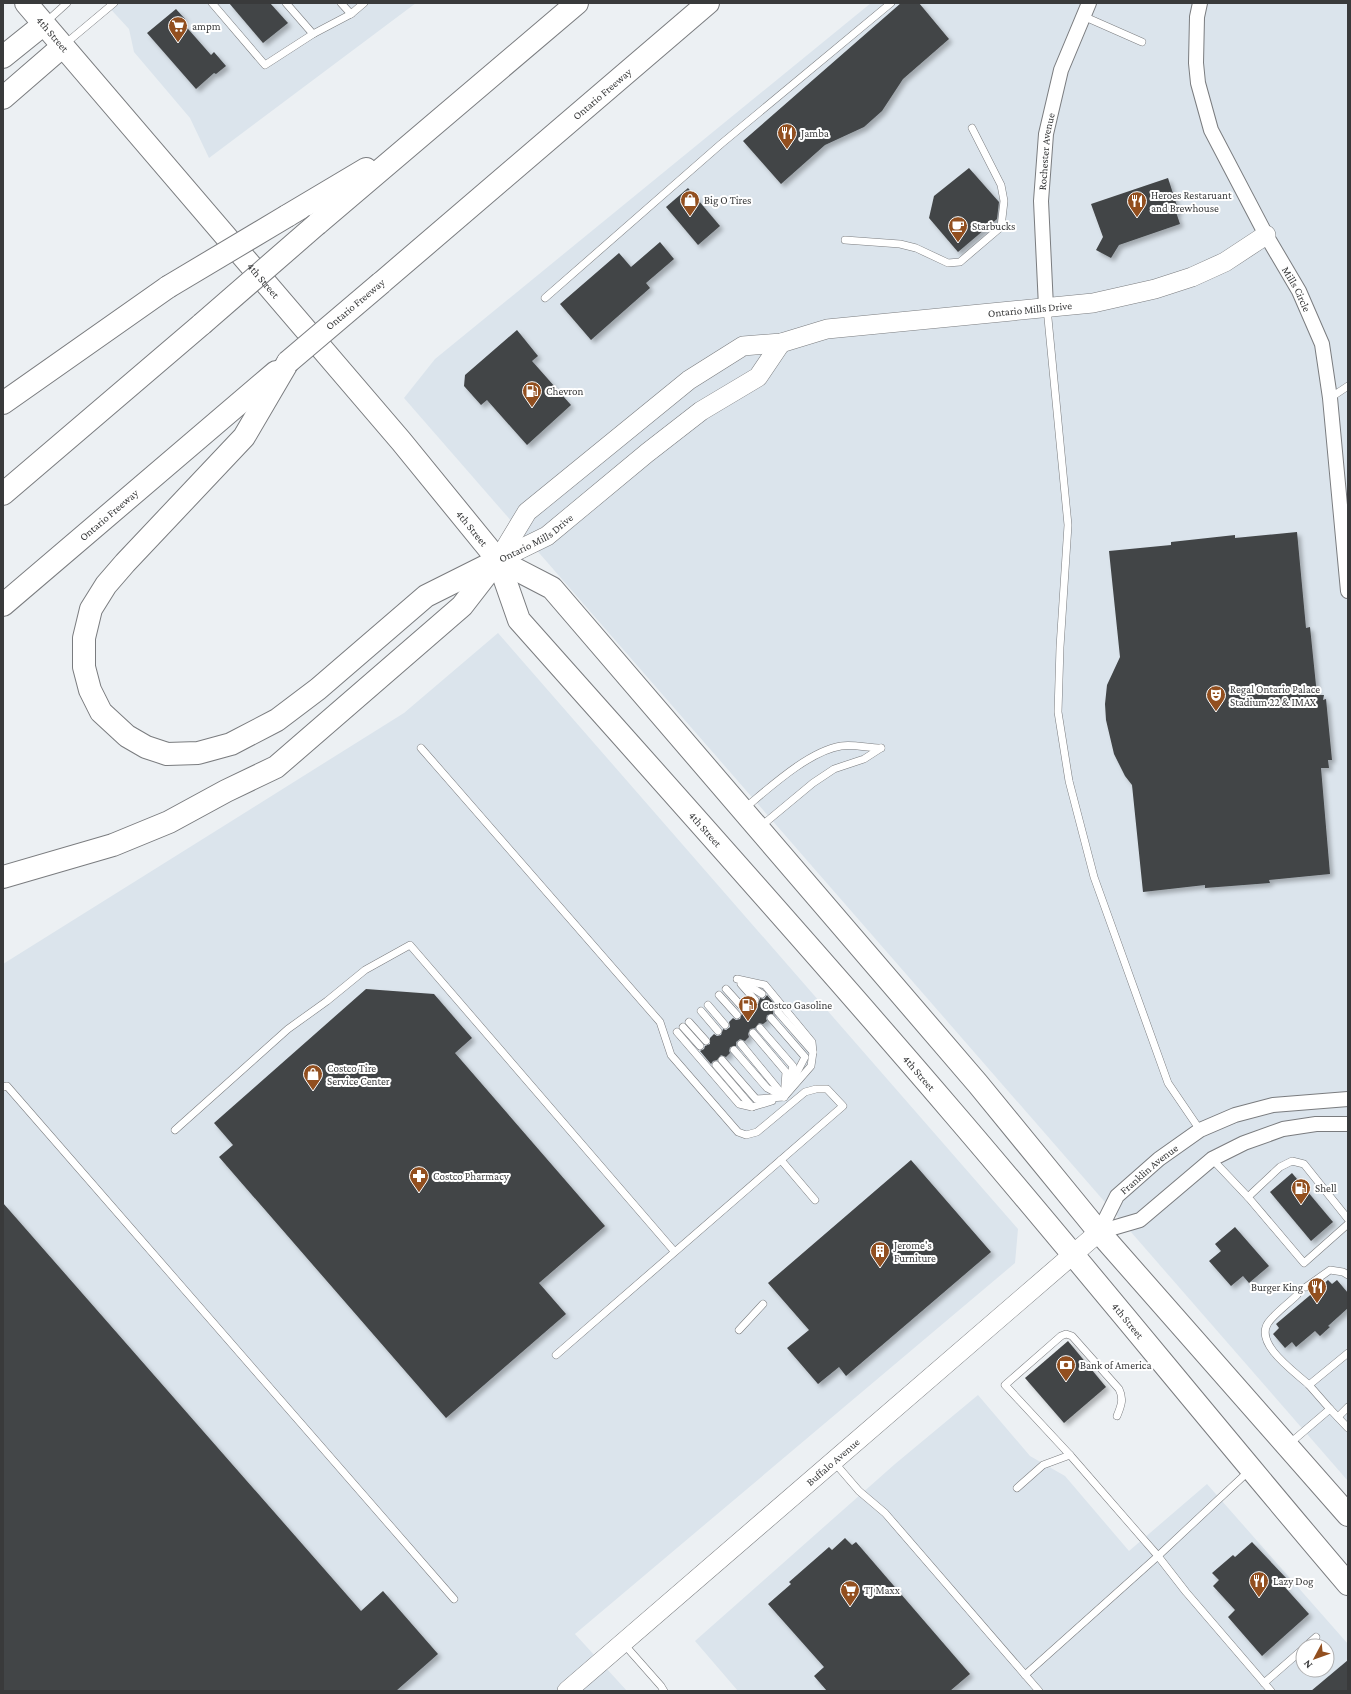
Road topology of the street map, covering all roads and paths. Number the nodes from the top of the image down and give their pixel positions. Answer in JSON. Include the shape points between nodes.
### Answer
{"nodes":[{"id":1,"x":26,"y":3,"type":"edge"},
{"id":2,"x":67,"y":3,"type":"edge"},
{"id":3,"x":114,"y":3,"type":"edge"},
{"id":4,"x":212,"y":3,"type":"edge"},
{"id":5,"x":286,"y":3,"type":"edge"},
{"id":6,"x":341,"y":3,"type":"edge"},
{"id":7,"x":364,"y":3,"type":"edge"},
{"id":8,"x":577,"y":3,"type":"edge"},
{"id":9,"x":708,"y":3,"type":"edge"},
{"id":10,"x":891,"y":3,"type":"edge"},
{"id":11,"x":1089,"y":3,"type":"edge"},
{"id":12,"x":1200,"y":3,"type":"edge"},
{"id":13,"x":351,"y":14,"type":"junction"},
{"id":14,"x":1083,"y":16,"type":"junction"},
{"id":15,"x":44,"y":24,"type":"junction"},
{"id":16,"x":313,"y":34,"type":"junction"},
{"id":17,"x":1142,"y":42,"type":"dead end"},
{"id":18,"x":63,"y":46,"type":"junction"},
{"id":19,"x":3,"y":58,"type":"edge"},
{"id":20,"x":3,"y":98,"type":"edge"},
{"id":21,"x":972,"y":128,"type":"dead end"},
{"id":22,"x":422,"y":135,"type":"junction"},
{"id":23,"x":1266,"y":235,"type":"junction"},
{"id":24,"x":845,"y":240,"type":"dead end"},
{"id":25,"x":545,"y":298,"type":"dead end"},
{"id":26,"x":1046,"y":307,"type":"junction"},
{"id":27,"x":782,"y":343,"type":"junction"},
{"id":28,"x":1348,"y":386,"type":"edge"},
{"id":29,"x":259,"y":397,"type":"junction"},
{"id":30,"x":1330,"y":398,"type":"junction"},
{"id":31,"x":3,"y":404,"type":"edge"},
{"id":32,"x":3,"y":494,"type":"edge"},
{"id":33,"x":498,"y":560,"type":"junction"},
{"id":34,"x":1348,"y":591,"type":"edge"},
{"id":35,"x":3,"y":605,"type":"edge"},
{"id":36,"x":421,"y":748,"type":"dead end"},
{"id":37,"x":742,"y":810,"type":"junction"},
{"id":38,"x":758,"y":829,"type":"junction"},
{"id":39,"x":3,"y":877,"type":"edge"},
{"id":40,"x":737,"y":979,"type":"junction"},
{"id":41,"x":726,"y":989,"type":"dead end"},
{"id":42,"x":762,"y":994,"type":"dead end"},
{"id":43,"x":719,"y":995,"type":"dead end"},
{"id":44,"x":756,"y":1000,"type":"dead end"},
{"id":45,"x":708,"y":1006,"type":"dead end"},
{"id":46,"x":744,"y":1010,"type":"dead end"},
{"id":47,"x":701,"y":1011,"type":"dead end"},
{"id":48,"x":778,"y":1012,"type":"dead end"},
{"id":49,"x":737,"y":1015,"type":"dead end"},
{"id":50,"x":771,"y":1018,"type":"dead end"},
{"id":51,"x":689,"y":1022,"type":"dead end"},
{"id":52,"x":725,"y":1025,"type":"dead end"},
{"id":53,"x":683,"y":1027,"type":"dead end"},
{"id":54,"x":760,"y":1028,"type":"dead end"},
{"id":55,"x":718,"y":1031,"type":"dead end"},
{"id":56,"x":677,"y":1032,"type":"dead end"},
{"id":57,"x":753,"y":1033,"type":"dead end"},
{"id":58,"x":706,"y":1041,"type":"dead end"},
{"id":59,"x":741,"y":1044,"type":"dead end"},
{"id":60,"x":700,"y":1046,"type":"dead end"},
{"id":61,"x":734,"y":1050,"type":"dead end"},
{"id":62,"x":813,"y":1052,"type":"junction"},
{"id":63,"x":722,"y":1060,"type":"dead end"},
{"id":64,"x":716,"y":1065,"type":"dead end"},
{"id":65,"x":3,"y":1087,"type":"edge"},
{"id":66,"x":784,"y":1097,"type":"junction"},
{"id":67,"x":1348,"y":1100,"type":"edge"},
{"id":68,"x":790,"y":1104,"type":"junction"},
{"id":69,"x":752,"y":1107,"type":"junction"},
{"id":70,"x":1348,"y":1124,"type":"edge"},
{"id":71,"x":175,"y":1130,"type":"dead end"},
{"id":72,"x":1200,"y":1130,"type":"junction"},
{"id":73,"x":1212,"y":1159,"type":"junction"},
{"id":74,"x":781,"y":1160,"type":"junction"},
{"id":75,"x":1248,"y":1197,"type":"junction"},
{"id":76,"x":815,"y":1200,"type":"dead end"},
{"id":77,"x":1348,"y":1219,"type":"edge"},
{"id":78,"x":1348,"y":1224,"type":"edge"},
{"id":79,"x":1099,"y":1232,"type":"junction"},
{"id":80,"x":674,"y":1251,"type":"junction"},
{"id":81,"x":1073,"y":1255,"type":"junction"},
{"id":82,"x":1348,"y":1276,"type":"edge"},
{"id":83,"x":1306,"y":1287,"type":"dead end"},
{"id":84,"x":1297,"y":1296,"type":"dead end"},
{"id":85,"x":763,"y":1304,"type":"dead end"},
{"id":86,"x":739,"y":1330,"type":"dead end"},
{"id":87,"x":1348,"y":1353,"type":"edge"},
{"id":88,"x":556,"y":1355,"type":"dead end"},
{"id":89,"x":1309,"y":1385,"type":"junction"},
{"id":90,"x":1348,"y":1407,"type":"edge"},
{"id":91,"x":1330,"y":1409,"type":"junction"},
{"id":92,"x":1117,"y":1416,"type":"dead end"},
{"id":93,"x":1338,"y":1417,"type":"junction"},
{"id":94,"x":1348,"y":1428,"type":"edge"},
{"id":95,"x":1287,"y":1445,"type":"junction"},
{"id":96,"x":1070,"y":1455,"type":"junction"},
{"id":97,"x":834,"y":1462,"type":"junction"},
{"id":98,"x":1250,"y":1470,"type":"junction"},
{"id":99,"x":1017,"y":1488,"type":"dead end"},
{"id":100,"x":1348,"y":1515,"type":"edge"},
{"id":101,"x":1158,"y":1556,"type":"junction"},
{"id":102,"x":1348,"y":1584,"type":"edge"},
{"id":103,"x":454,"y":1599,"type":"dead end"},
{"id":104,"x":623,"y":1642,"type":"junction"},
{"id":105,"x":1295,"y":1656,"type":"edge"},
{"id":106,"x":1025,"y":1675,"type":"junction"},
{"id":107,"x":1264,"y":1682,"type":"junction"},
{"id":108,"x":567,"y":1691,"type":"edge"},
{"id":109,"x":664,"y":1691,"type":"edge"},
{"id":110,"x":1039,"y":1691,"type":"edge"},
{"id":111,"x":1271,"y":1691,"type":"edge"}],
"edges":[{"from":1,"to":15,"type":"main road","name":"4th Street"},
{"from":2,"to":15,"type":"lane"},
{"from":3,"to":18,"type":"lane"},
{"from":4,"to":16,"type":"lane","via":[[265,65]]},
{"from":5,"to":16,"type":"lane"},
{"from":6,"to":13,"type":"lane"},
{"from":7,"to":13,"type":"lane"},
{"from":8,"to":22,"type":"main road"},
{"from":9,"to":29,"type":"main road","name":"Ontario Freeway","bridge":true,"via":[[288,362]]},
{"from":10,"to":25,"type":"lane","via":[[721,144]]},
{"from":11,"to":14,"type":"street","name":"Rochester Avenue"},
{"from":12,"to":23,"type":"street","name":"Mills Circle","via":[[1197,17],[1196,63],[1198,83],[1210,130]]},
{"from":13,"to":16,"type":"lane"},
{"from":14,"to":17,"type":"lane"},
{"from":14,"to":26,"type":"street","name":"Rochester Avenue","via":[[1061,70],[1046,134],[1041,201]]},
{"from":15,"to":18,"type":"main road","name":"4th Street"},
{"from":15,"to":19,"type":"main road"},
{"from":18,"to":20,"type":"main road"},
{"from":18,"to":33,"type":"main road","name":"4th Street","via":[[401,441]]},
{"from":21,"to":24,"type":"lane","via":[[1001,185],[1004,201],[1001,227],[960,262],[948,263],[916,248],[900,244]]},
{"from":22,"to":31,"type":"main road","bridge":true,"via":[[168,287]]},
{"from":22,"to":32,"type":"main road","bridge":true},
{"from":23,"to":26,"type":"street","name":"Ontario Mills Drive","via":[[1225,262],[1192,277],[1155,289],[1093,303]]},
{"from":23,"to":30,"type":"street","name":"Mills Circle","via":[[1299,291],[1322,344]]},
{"from":26,"to":27,"type":"street","name":"Ontario Mills Drive","via":[[827,329]]},
{"from":26,"to":72,"type":"lane","via":[[1068,525],[1058,712],[1069,781],[1094,876],[1168,1083]]},
{"from":27,"to":33,"type":"street","name":"Ontario Mills Drive","via":[[758,377],[695,416],[547,536]]},
{"from":27,"to":33,"type":"street","name":"Ontario Mills Drive","via":[[743,346],[689,380],[527,512]]},
{"from":28,"to":30,"type":"lane"},
{"from":29,"to":33,"type":"main road","via":[[244,437],[125,563],[91,609],[84,638],[84,667],[90,690],[102,712],[127,736],[146,747],[167,754],[198,753],[231,744],[277,720],[306,698],[426,596]]},
{"from":29,"to":35,"type":"main road","name":"Ontario Freeway"},
{"from":30,"to":34,"type":"street","name":"Mills Circle"},
{"from":33,"to":37,"type":"main road","name":"4th Street","via":[[552,588]]},
{"from":33,"to":39,"type":"main road","via":[[462,606],[276,767],[169,822],[113,845]]},
{"from":33,"to":81,"type":"main road","name":"4th Street","via":[[519,620],[904,1056]]},
{"from":36,"to":68,"type":"lane","via":[[660,1022],[671,1055],[738,1132],[746,1135],[757,1132]]},
{"from":37,"to":38,"type":"main road","name":"4th Street"},
{"from":37,"to":38,"type":"lane","via":[[796,766],[817,754],[841,746],[881,748],[864,759],[834,769],[813,783]]},
{"from":38,"to":79,"type":"main road","name":"4th Street","via":[[978,1084]]},
{"from":40,"to":42,"type":"lane"},
{"from":40,"to":44,"type":"lane"},
{"from":40,"to":62,"type":"lane","via":[[765,985],[812,1042]]},
{"from":41,"to":46,"type":"lane"},
{"from":43,"to":49,"type":"lane"},
{"from":45,"to":52,"type":"lane"},
{"from":47,"to":55,"type":"lane"},
{"from":48,"to":62,"type":"lane"},
{"from":50,"to":66,"type":"lane","via":[[805,1058]]},
{"from":51,"to":58,"type":"lane"},
{"from":53,"to":60,"type":"lane"},
{"from":54,"to":66,"type":"lane","via":[[793,1066]]},
{"from":56,"to":69,"type":"lane","via":[[739,1104]]},
{"from":57,"to":66,"type":"lane","via":[[786,1072]]},
{"from":59,"to":66,"type":"lane"},
{"from":61,"to":66,"type":"lane","via":[[767,1088]]},
{"from":62,"to":66,"type":"lane","via":[[811,1066]]},
{"from":63,"to":66,"type":"lane","via":[[756,1099]]},
{"from":64,"to":69,"type":"lane"},
{"from":65,"to":103,"type":"lane","via":[[7,1086]]},
{"from":66,"to":68,"type":"lane"},
{"from":66,"to":69,"type":"lane"},
{"from":67,"to":72,"type":"street","name":"Franklin Avenue","via":[[1272,1105],[1235,1115]]},
{"from":68,"to":74,"type":"lane","via":[[805,1092],[827,1089],[843,1106]]},
{"from":70,"to":73,"type":"street","via":[[1316,1124],[1283,1129],[1244,1143]]},
{"from":71,"to":80,"type":"lane","via":[[288,1029],[365,970],[410,945]]},
{"from":72,"to":79,"type":"street","name":"Franklin Avenue","via":[[1159,1159],[1117,1196]]},
{"from":73,"to":75,"type":"lane"},
{"from":73,"to":79,"type":"street","via":[[1140,1220]]},
{"from":74,"to":76,"type":"lane"},
{"from":74,"to":80,"type":"lane"},
{"from":75,"to":77,"type":"lane","via":[[1280,1167],[1292,1161],[1304,1164]]},
{"from":75,"to":78,"type":"lane","via":[[1304,1262]]},
{"from":79,"to":81,"type":"street","name":"Buffalo Avenue"},
{"from":79,"to":95,"type":"main road","name":"4th Street"},
{"from":80,"to":88,"type":"lane"},
{"from":81,"to":97,"type":"street","name":"Buffalo Avenue"},
{"from":81,"to":98,"type":"main road","name":"4th Street"},
{"from":82,"to":83,"type":"lane","via":[[1343,1272],[1330,1270]]},
{"from":84,"to":89,"type":"lane","via":[[1268,1322],[1264,1331],[1267,1343],[1280,1359]]},
{"from":85,"to":86,"type":"lane"},
{"from":87,"to":89,"type":"lane"},
{"from":89,"to":91,"type":"lane"},
{"from":90,"to":93,"type":"lane"},
{"from":91,"to":93,"type":"lane"},
{"from":91,"to":95,"type":"lane"},
{"from":92,"to":96,"type":"lane","via":[[1122,1402],[1119,1389],[1072,1336],[1061,1336],[1005,1385]]},
{"from":93,"to":94,"type":"lane"},
{"from":95,"to":100,"type":"main road","name":"4th Street"},
{"from":96,"to":99,"type":"lane","via":[[1043,1465]]},
{"from":96,"to":101,"type":"lane"},
{"from":97,"to":104,"type":"street","name":"Buffalo Avenue"},
{"from":97,"to":106,"type":"lane","via":[[859,1491],[885,1513]]},
{"from":98,"to":101,"type":"lane"},
{"from":98,"to":102,"type":"main road","name":"4th Street"},
{"from":101,"to":106,"type":"lane"},
{"from":101,"to":107,"type":"lane"},
{"from":104,"to":108,"type":"street","name":"Buffalo Avenue"},
{"from":104,"to":109,"type":"lane"},
{"from":105,"to":107,"type":"lane"},
{"from":106,"to":110,"type":"lane"},
{"from":107,"to":111,"type":"lane"}]}
